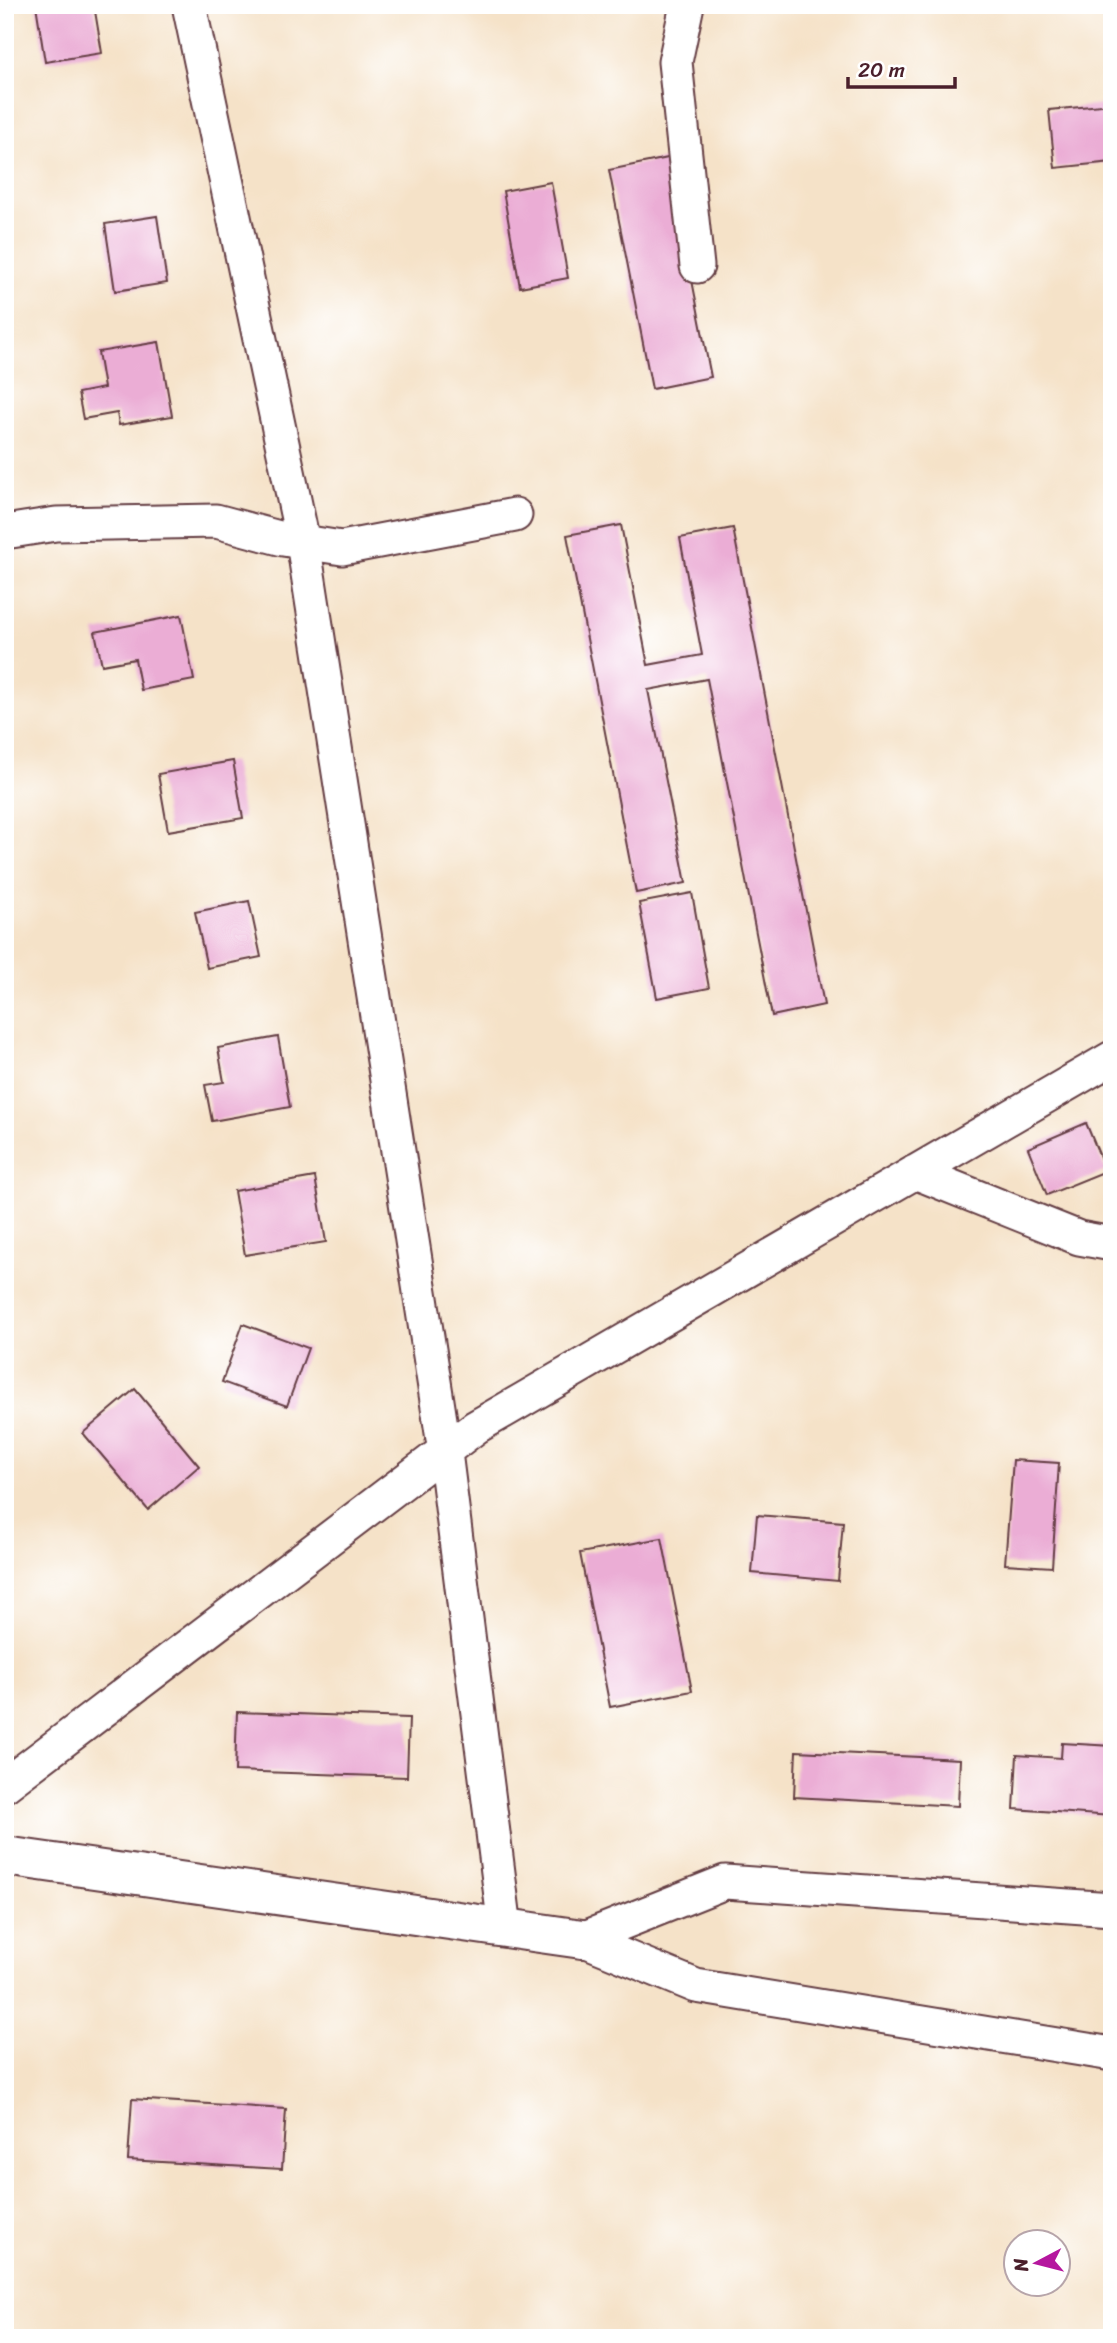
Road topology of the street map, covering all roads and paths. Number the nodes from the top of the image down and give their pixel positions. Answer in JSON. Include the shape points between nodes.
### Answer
{"nodes":[{"id":1,"x":189,"y":5,"type":"edge"},
{"id":2,"x":687,"y":5,"type":"edge"},
{"id":3,"x":697,"y":266,"type":"dead end"},
{"id":4,"x":515,"y":515,"type":"dead end"},
{"id":5,"x":5,"y":532,"type":"edge"},
{"id":6,"x":303,"y":542,"type":"junction"},
{"id":7,"x":1112,"y":1058,"type":"edge"},
{"id":8,"x":915,"y":1172,"type":"junction"},
{"id":9,"x":1112,"y":1244,"type":"edge"},
{"id":10,"x":445,"y":1452,"type":"junction"},
{"id":11,"x":5,"y":1785,"type":"edge"},
{"id":12,"x":5,"y":1856,"type":"edge"},
{"id":13,"x":1110,"y":1905,"type":"edge"},
{"id":14,"x":505,"y":1928,"type":"junction"},
{"id":15,"x":582,"y":1939,"type":"junction"},
{"id":16,"x":1112,"y":2054,"type":"edge"}],
"edges":[{"from":1,"to":6,"type":"street"},
{"from":2,"to":3,"type":"street","via":[[675,62]]},
{"from":4,"to":6,"type":"street","via":[[342,548]]},
{"from":5,"to":6,"type":"street","via":[[56,524],[216,521]]},
{"from":6,"to":10,"type":"street"},
{"from":7,"to":8,"type":"street"},
{"from":8,"to":9,"type":"street","via":[[1079,1238]]},
{"from":8,"to":10,"type":"street","via":[[476,1427]]},
{"from":10,"to":11,"type":"street"},
{"from":10,"to":14,"type":"street"},
{"from":12,"to":14,"type":"street"},
{"from":13,"to":15,"type":"street","via":[[725,1882]]},
{"from":14,"to":15,"type":"street"},
{"from":15,"to":16,"type":"street","via":[[696,1986]]}]}
